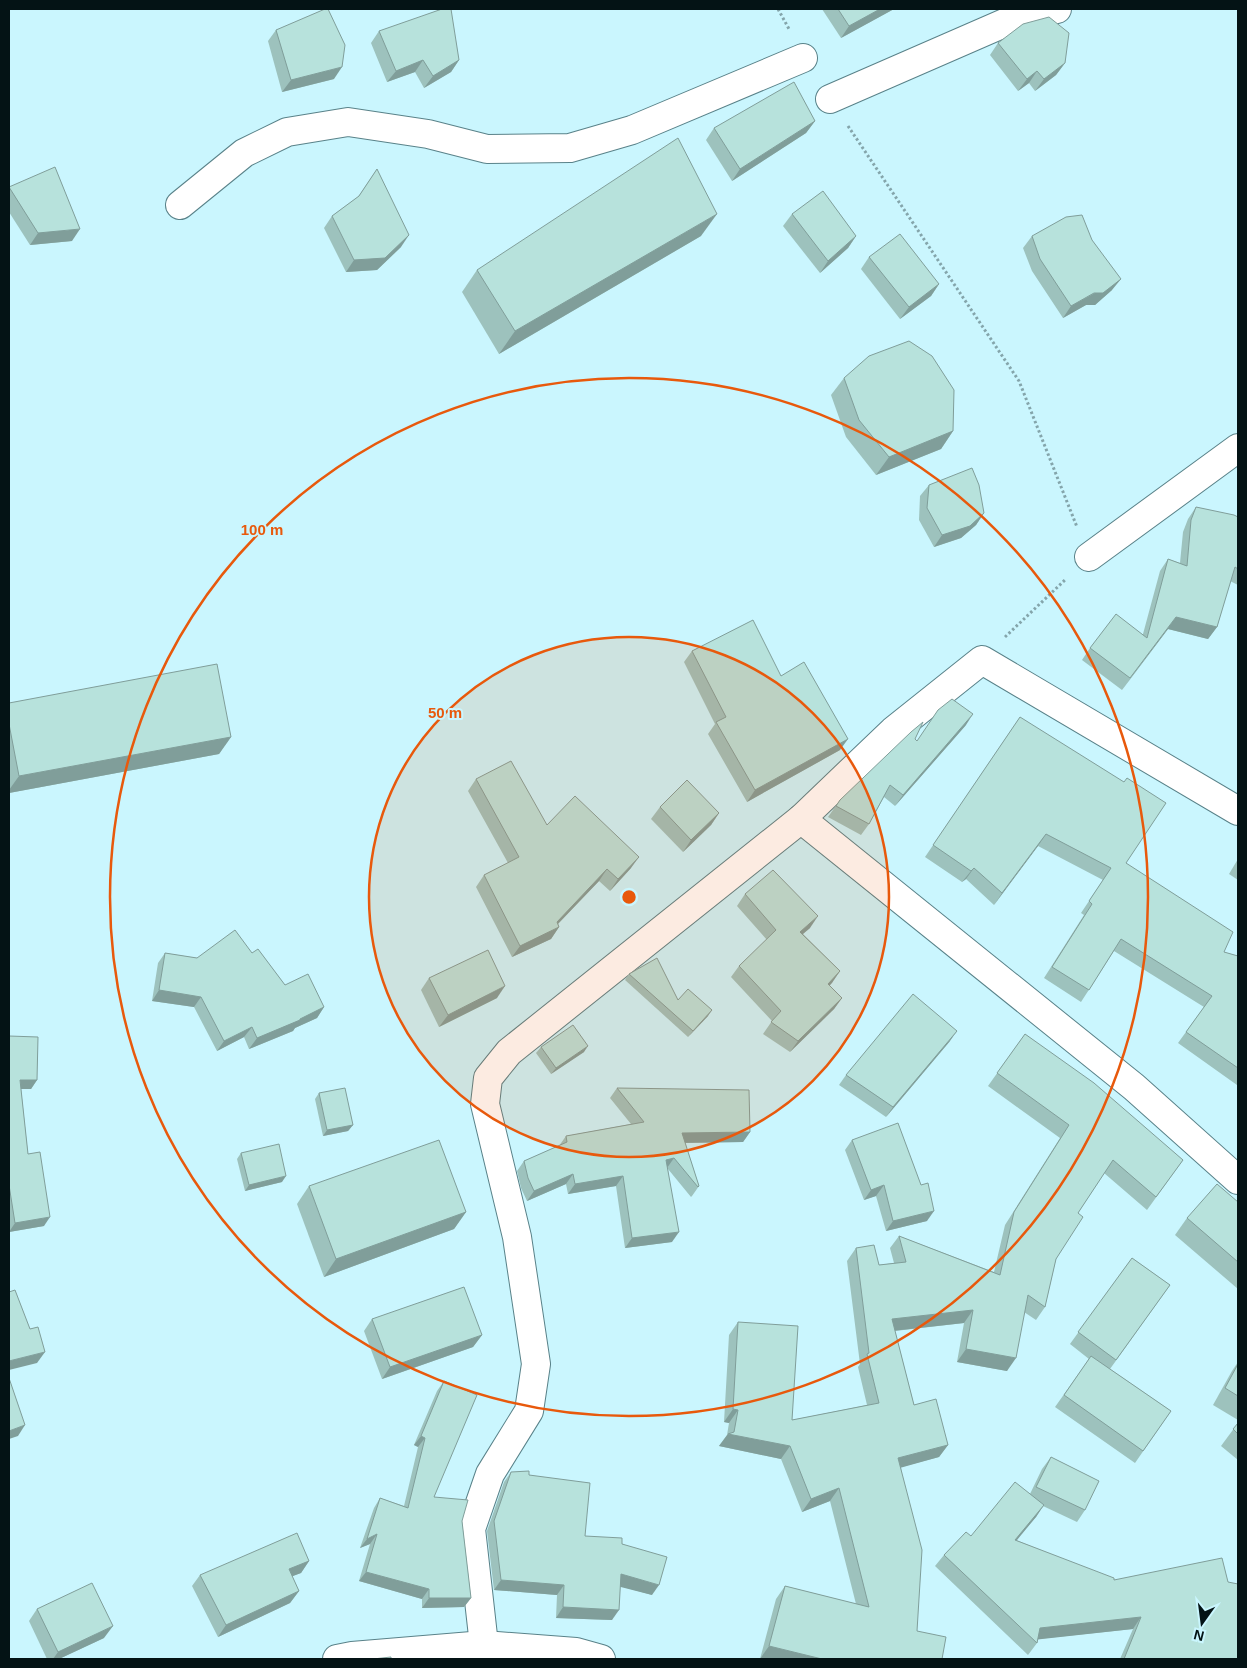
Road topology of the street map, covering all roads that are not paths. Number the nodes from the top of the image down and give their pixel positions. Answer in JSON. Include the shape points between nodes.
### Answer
{"nodes":[{"id":1,"x":1057,"y":9,"type":"edge"},
{"id":2,"x":803,"y":58,"type":"road end"},
{"id":3,"x":830,"y":99,"type":"road end"},
{"id":4,"x":180,"y":206,"type":"dead end"},
{"id":5,"x":1238,"y":448,"type":"edge"},
{"id":6,"x":1089,"y":557,"type":"road end"},
{"id":7,"x":1238,"y":811,"type":"edge"},
{"id":8,"x":801,"y":819,"type":"junction"},
{"id":9,"x":1238,"y":1180,"type":"edge"},
{"id":10,"x":484,"y":1645,"type":"junction"},
{"id":11,"x":337,"y":1659,"type":"edge"},
{"id":12,"x":601,"y":1659,"type":"edge"}],
"edges":[{"from":1,"to":3,"type":"street","via":[[1009,21]]},
{"from":2,"to":4,"type":"street","via":[[632,130],[570,148],[487,150],[428,134],[348,122],[288,132],[244,153]]},
{"from":5,"to":6,"type":"street"},
{"from":7,"to":8,"type":"street","via":[[982,660],[893,731]]},
{"from":8,"to":9,"type":"street","via":[[1134,1087]]},
{"from":8,"to":10,"type":"street","via":[[508,1052],[488,1078],[485,1104],[517,1237],[536,1364],[529,1411],[490,1474],[471,1530]]},
{"from":10,"to":11,"type":"street"},
{"from":10,"to":12,"type":"street","via":[[576,1652]]}]}
